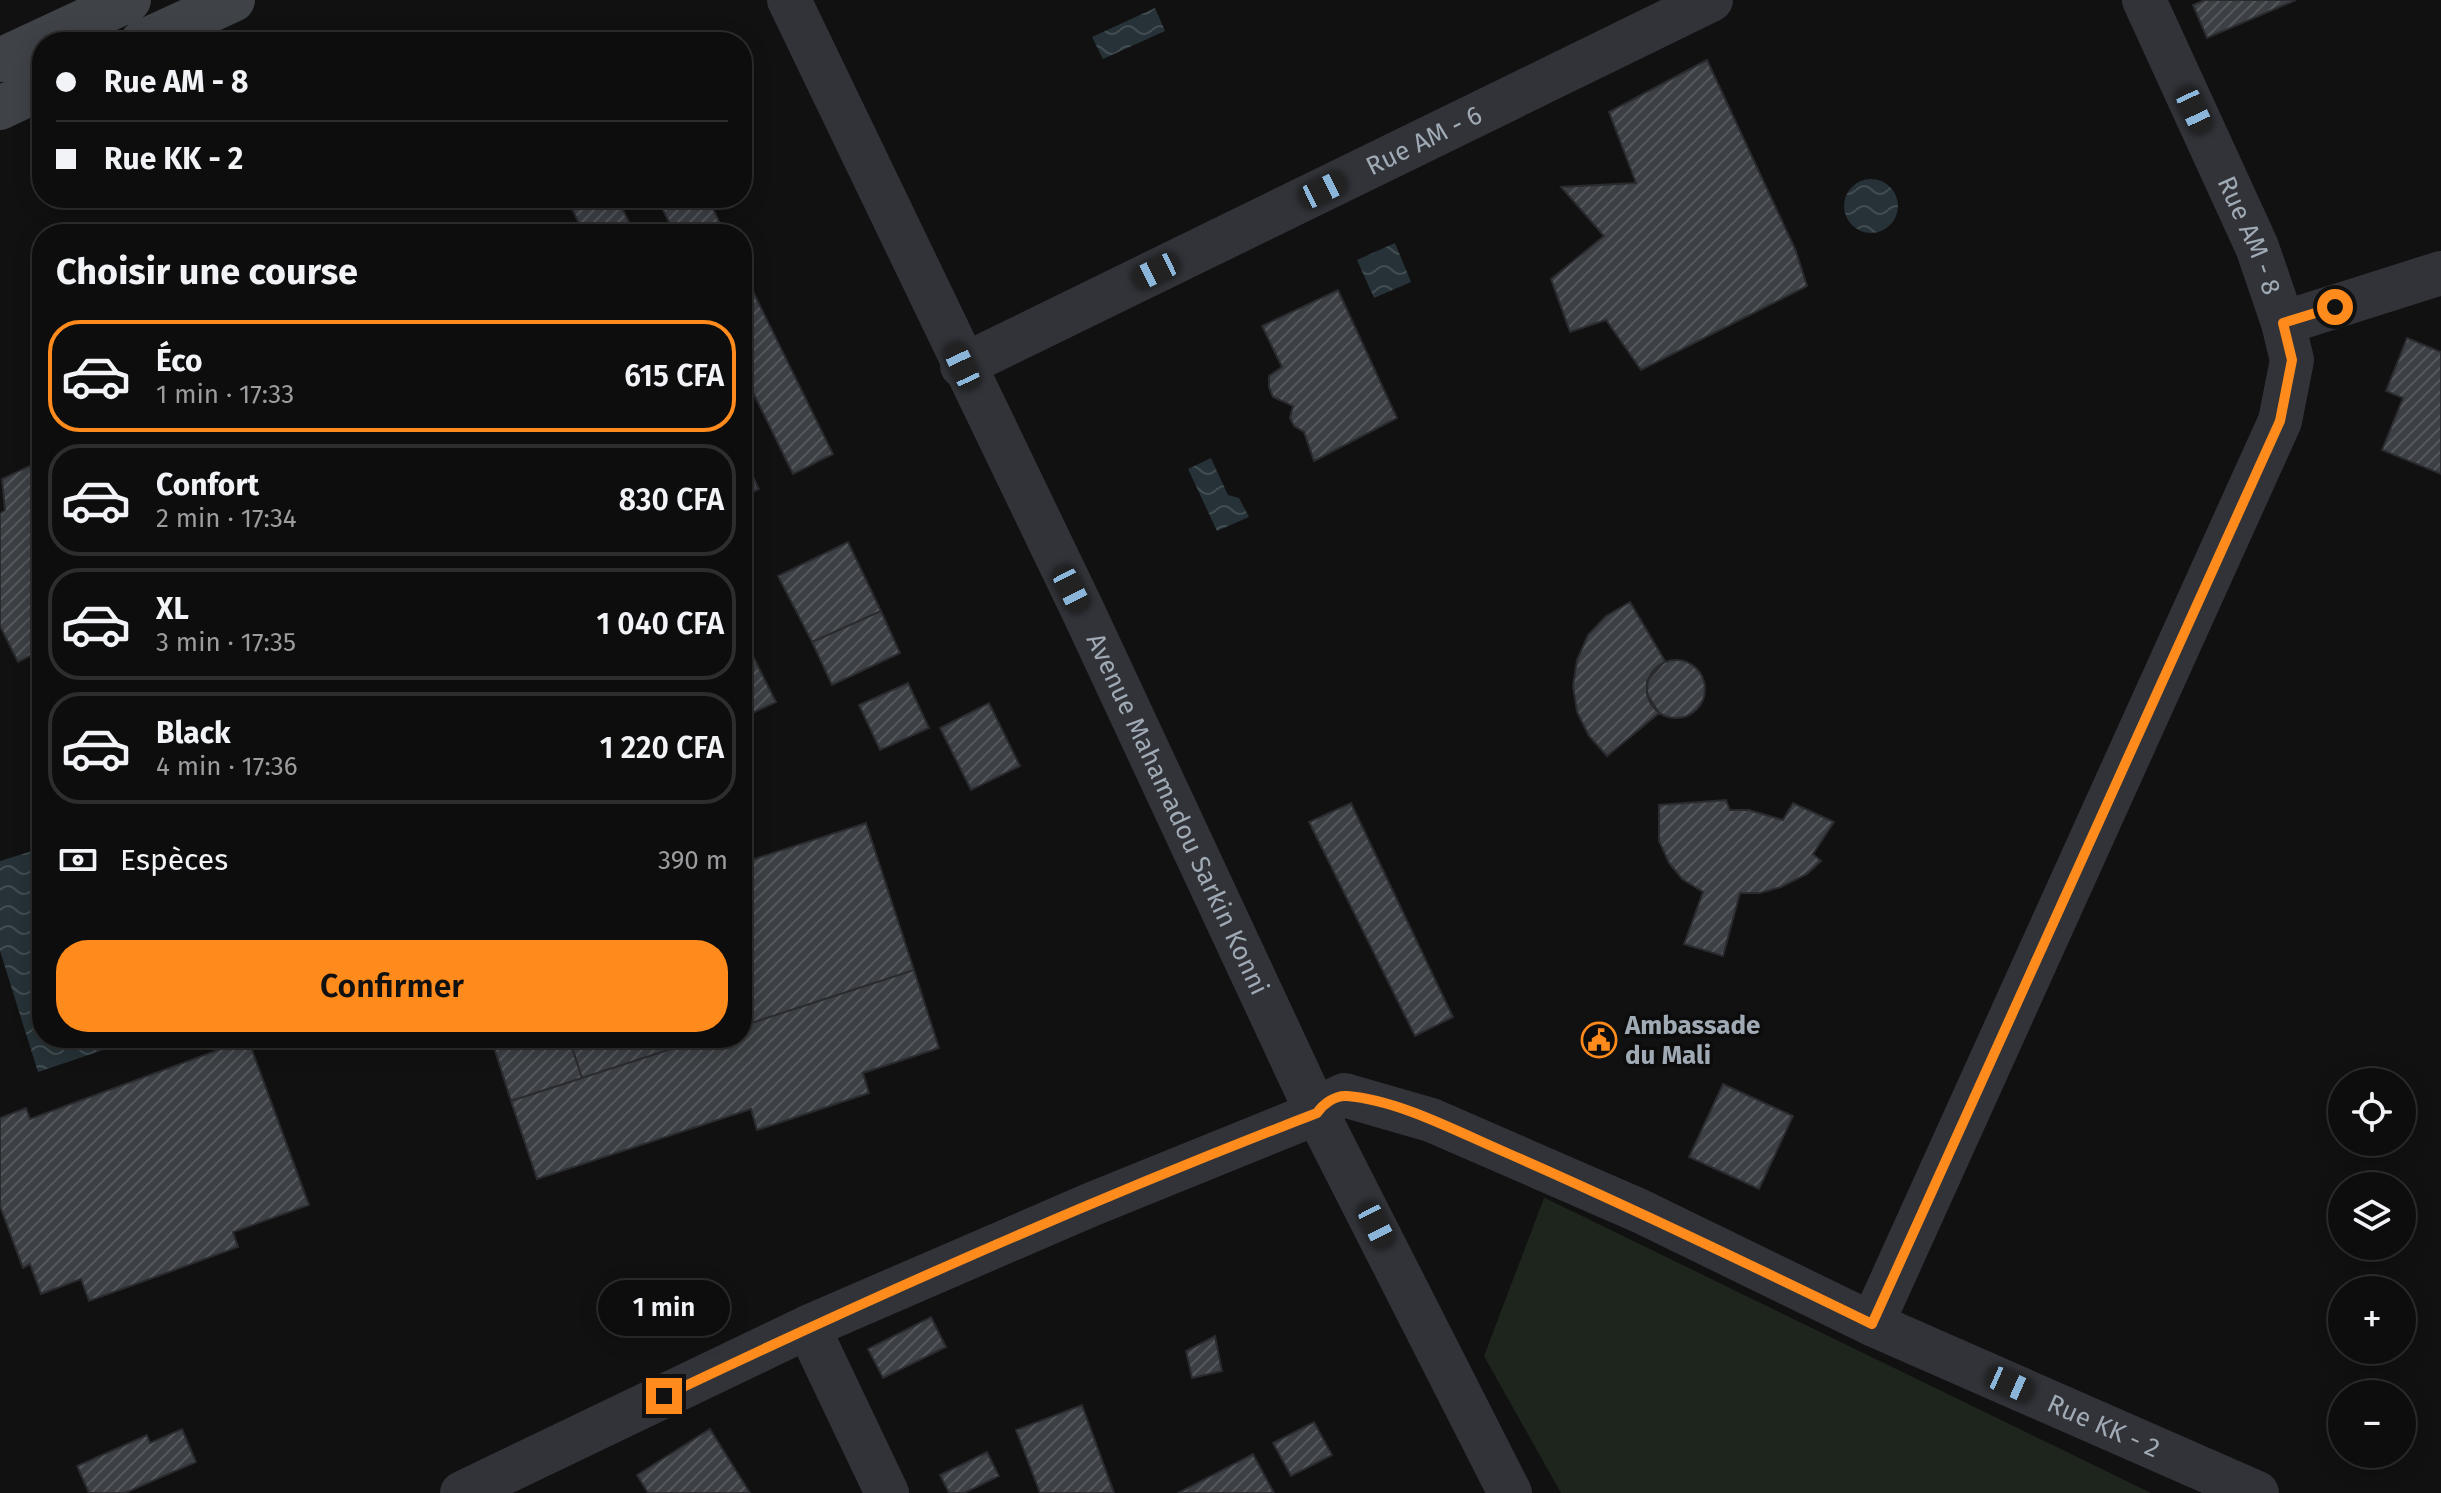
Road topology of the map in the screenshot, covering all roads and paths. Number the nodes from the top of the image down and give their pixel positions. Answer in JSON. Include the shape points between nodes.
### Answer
{"nodes":[{"id":1,"x":129,"y":0,"type":"edge"},
{"id":2,"x":233,"y":0,"type":"edge"},
{"id":3,"x":789,"y":0,"type":"edge"},
{"id":4,"x":1711,"y":0,"type":"edge"},
{"id":5,"x":2144,"y":0,"type":"edge"},
{"id":6,"x":60,"y":32,"type":"edge"},
{"id":7,"x":164,"y":32,"type":"edge"},
{"id":8,"x":32,"y":45,"type":"edge"},
{"id":9,"x":0,"y":60,"type":"edge"},
{"id":10,"x":32,"y":93,"type":"edge"},
{"id":11,"x":0,"y":108,"type":"edge"},
{"id":12,"x":2441,"y":273,"type":"edge"},
{"id":13,"x":2283,"y":323,"type":"junction"},
{"id":14,"x":962,"y":366,"type":"junction"},
{"id":15,"x":1317,"y":1113,"type":"junction"},
{"id":16,"x":1872,"y":1324,"type":"junction"},
{"id":17,"x":808,"y":1327,"type":"junction"},
{"id":18,"x":462,"y":1493,"type":"edge"},
{"id":19,"x":887,"y":1493,"type":"edge"},
{"id":20,"x":1510,"y":1493,"type":"edge"},
{"id":21,"x":2257,"y":1493,"type":"edge"}],
"edges":[{"from":1,"to":6,"type":"main road"},
{"from":2,"to":7,"type":"main road"},
{"from":3,"to":14,"type":"street","name":"Avenue Mahamadou Sarkin Konni"},
{"from":4,"to":14,"type":"street","name":"Rue AM - 6"},
{"from":5,"to":13,"type":"street","name":"Rue AM - 8","via":[[2257,247]]},
{"from":8,"to":9,"type":"main road"},
{"from":10,"to":11,"type":"main road"},
{"from":12,"to":13,"type":"street","name":"Rue AM - 8"},
{"from":13,"to":16,"type":"street","via":[[2292,360],[2280,421]]},
{"from":14,"to":15,"type":"street","name":"Avenue Mahamadou Sarkin Konni"},
{"from":15,"to":16,"type":"street","name":"Rue KK - 2","via":[[1344,1095],[1431,1120],[1640,1211]]},
{"from":15,"to":17,"type":"street","name":"Rue KK - 2"},
{"from":15,"to":20,"type":"street","name":"Avenue Mahamadou Sarkin Konni"},
{"from":16,"to":21,"type":"street","name":"Rue KK - 2"},
{"from":17,"to":18,"type":"street","name":"Rue KK - 2"},
{"from":17,"to":19,"type":"street"}]}
